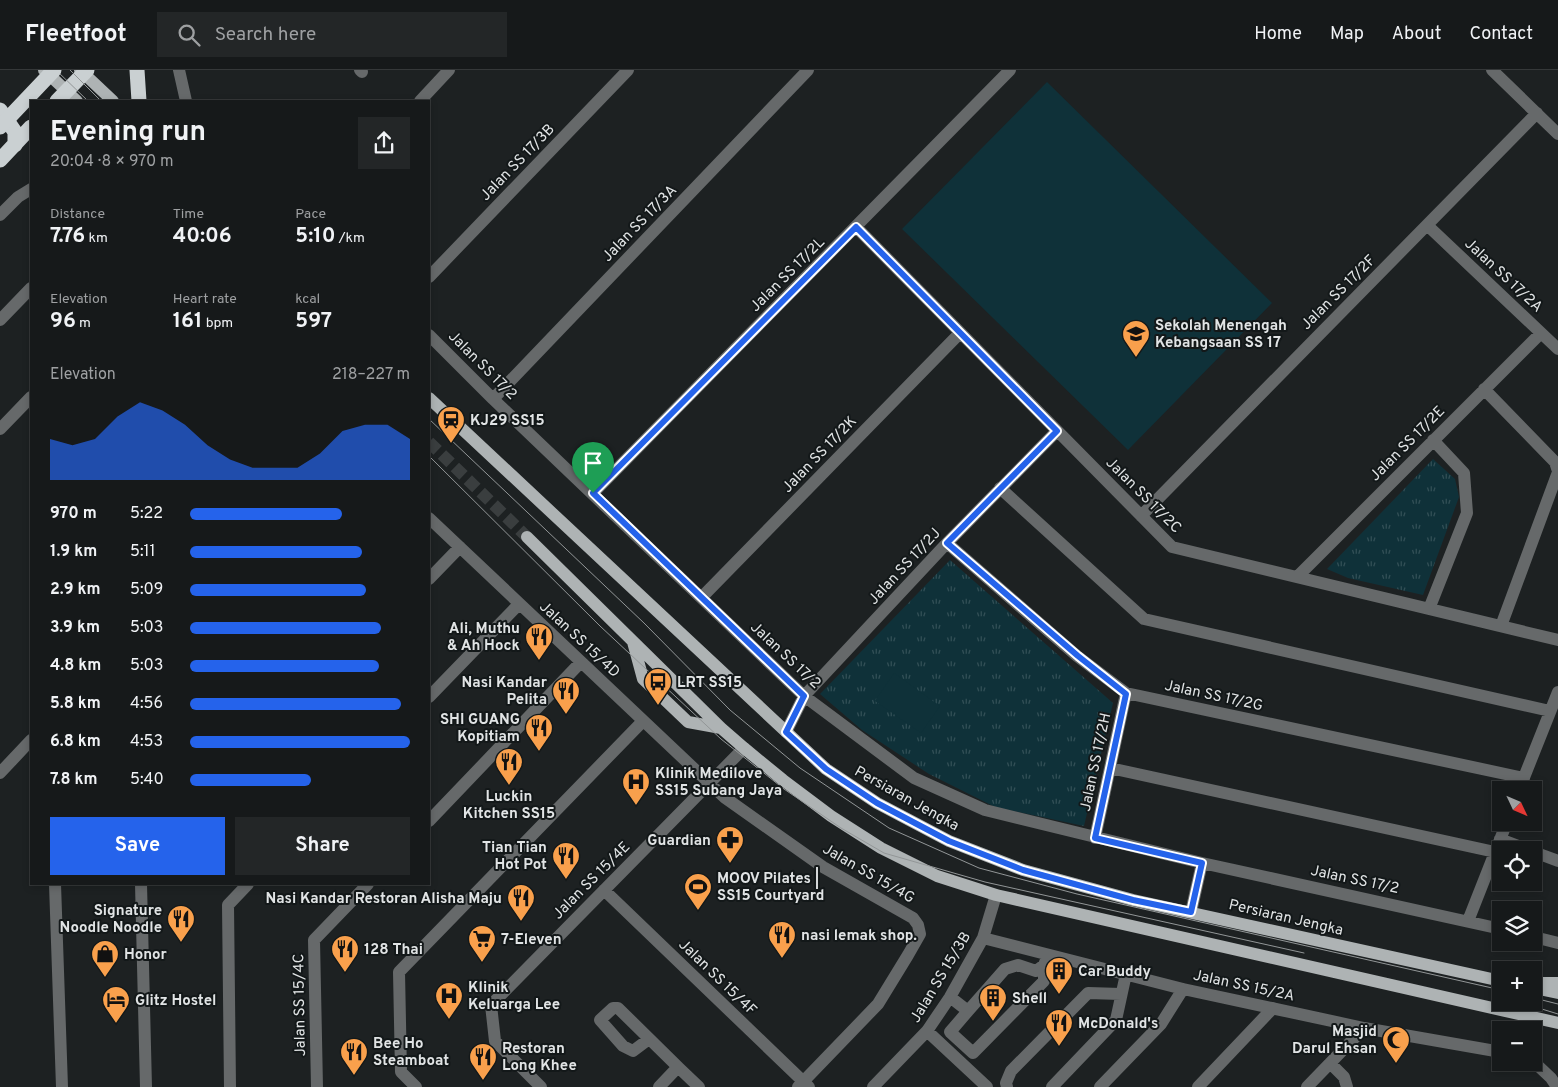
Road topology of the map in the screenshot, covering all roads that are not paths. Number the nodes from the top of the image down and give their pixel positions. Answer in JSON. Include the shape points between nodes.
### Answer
{"nodes":[{"id":1,"x":44,"y":70,"type":"edge"},
{"id":2,"x":54,"y":70,"type":"edge"},
{"id":3,"x":137,"y":70,"type":"edge"},
{"id":4,"x":179,"y":70,"type":"edge"},
{"id":5,"x":450,"y":70,"type":"edge"},
{"id":6,"x":628,"y":70,"type":"edge"},
{"id":7,"x":808,"y":70,"type":"edge"},
{"id":8,"x":1492,"y":70,"type":"edge"},
{"id":9,"x":84,"y":71,"type":"edge"},
{"id":10,"x":1007,"y":73,"type":"edge"},
{"id":11,"x":66,"y":98,"type":"edge"},
{"id":12,"x":112,"y":100,"type":"edge"},
{"id":13,"x":139,"y":100,"type":"edge"},
{"id":14,"x":186,"y":100,"type":"edge"},
{"id":15,"x":421,"y":100,"type":"edge"},
{"id":16,"x":0,"y":110,"type":"edge"},
{"id":17,"x":1537,"y":113,"type":"junction"},
{"id":18,"x":0,"y":127,"type":"edge"},
{"id":19,"x":30,"y":128,"type":"edge"},
{"id":20,"x":1558,"y":134,"type":"edge"},
{"id":21,"x":30,"y":144,"type":"edge"},
{"id":22,"x":14,"y":145,"type":"junction"},
{"id":23,"x":0,"y":160,"type":"edge"},
{"id":24,"x":30,"y":189,"type":"edge"},
{"id":25,"x":0,"y":215,"type":"edge"},
{"id":26,"x":1427,"y":225,"type":"junction"},
{"id":27,"x":856,"y":227,"type":"junction"},
{"id":28,"x":430,"y":277,"type":"edge"},
{"id":29,"x":30,"y":289,"type":"edge"},
{"id":30,"x":0,"y":320,"type":"edge"},
{"id":31,"x":960,"y":333,"type":"junction"},
{"id":32,"x":1541,"y":333,"type":"junction"},
{"id":33,"x":430,"y":336,"type":"edge"},
{"id":34,"x":1558,"y":349,"type":"edge"},
{"id":35,"x":1484,"y":389,"type":"junction"},
{"id":36,"x":30,"y":398,"type":"edge"},
{"id":37,"x":430,"y":399,"type":"edge"},
{"id":38,"x":493,"y":399,"type":"junction"},
{"id":39,"x":0,"y":429,"type":"edge"},
{"id":40,"x":1057,"y":431,"type":"junction"},
{"id":41,"x":1434,"y":440,"type":"junction"},
{"id":42,"x":1558,"y":471,"type":"edge"},
{"id":43,"x":1000,"y":488,"type":"junction"},
{"id":44,"x":593,"y":493,"type":"junction"},
{"id":45,"x":1141,"y":516,"type":"junction"},
{"id":46,"x":430,"y":519,"type":"edge"},
{"id":47,"x":527,"y":536,"type":"tunnel mouth"},
{"id":48,"x":947,"y":543,"type":"junction"},
{"id":49,"x":460,"y":547,"type":"junction"},
{"id":50,"x":1297,"y":577,"type":"junction"},
{"id":51,"x":430,"y":578,"type":"edge"},
{"id":52,"x":702,"y":597,"type":"junction"},
{"id":53,"x":519,"y":604,"type":"junction"},
{"id":54,"x":1428,"y":609,"type":"junction"},
{"id":55,"x":1501,"y":626,"type":"junction"},
{"id":56,"x":1558,"y":640,"type":"edge"},
{"id":57,"x":634,"y":642,"type":"junction"},
{"id":58,"x":581,"y":662,"type":"junction"},
{"id":59,"x":1558,"y":692,"type":"edge"},
{"id":60,"x":1126,"y":694,"type":"junction"},
{"id":61,"x":430,"y":696,"type":"edge"},
{"id":62,"x":804,"y":696,"type":"junction"},
{"id":63,"x":1550,"y":711,"type":"junction"},
{"id":64,"x":643,"y":721,"type":"junction"},
{"id":65,"x":722,"y":728,"type":"junction"},
{"id":66,"x":786,"y":732,"type":"junction"},
{"id":67,"x":30,"y":741,"type":"edge"},
{"id":68,"x":744,"y":748,"type":"junction"},
{"id":69,"x":1110,"y":768,"type":"junction"},
{"id":70,"x":0,"y":773,"type":"edge"},
{"id":71,"x":1509,"y":781,"type":"edge"},
{"id":72,"x":1523,"y":781,"type":"edge"},
{"id":73,"x":709,"y":783,"type":"junction"},
{"id":74,"x":430,"y":820,"type":"edge"},
{"id":75,"x":1095,"y":838,"type":"junction"},
{"id":76,"x":1492,"y":845,"type":"edge"},
{"id":77,"x":1542,"y":855,"type":"edge"},
{"id":78,"x":1492,"y":861,"type":"edge"},
{"id":79,"x":1558,"y":861,"type":"edge"},
{"id":80,"x":1202,"y":863,"type":"junction"},
{"id":81,"x":55,"y":885,"type":"edge"},
{"id":82,"x":141,"y":885,"type":"edge"},
{"id":83,"x":247,"y":885,"type":"edge"},
{"id":84,"x":367,"y":885,"type":"edge"},
{"id":85,"x":604,"y":890,"type":"junction"},
{"id":86,"x":996,"y":895,"type":"junction"},
{"id":87,"x":1191,"y":912,"type":"junction"},
{"id":88,"x":1468,"y":921,"type":"junction"},
{"id":89,"x":1492,"y":927,"type":"edge"},
{"id":90,"x":983,"y":938,"type":"junction"},
{"id":91,"x":1542,"y":939,"type":"edge"},
{"id":92,"x":1558,"y":943,"type":"edge"},
{"id":93,"x":1046,"y":959,"type":"junction"},
{"id":94,"x":1126,"y":974,"type":"junction"},
{"id":95,"x":1492,"y":979,"type":"edge"},
{"id":96,"x":1542,"y":983,"type":"edge"},
{"id":97,"x":1558,"y":983,"type":"edge"},
{"id":98,"x":1183,"y":989,"type":"junction"},
{"id":99,"x":1542,"y":990,"type":"edge"},
{"id":100,"x":1558,"y":993,"type":"edge"},
{"id":101,"x":1121,"y":994,"type":"junction"},
{"id":102,"x":950,"y":997,"type":"junction"},
{"id":103,"x":1274,"y":1008,"type":"junction"},
{"id":104,"x":968,"y":1011,"type":"junction"},
{"id":105,"x":1512,"y":1012,"type":"junction"},
{"id":106,"x":1558,"y":1023,"type":"edge"},
{"id":107,"x":1364,"y":1028,"type":"junction"},
{"id":108,"x":927,"y":1031,"type":"junction"},
{"id":109,"x":1558,"y":1032,"type":"edge"},
{"id":110,"x":649,"y":1039,"type":"dead end"},
{"id":111,"x":1492,"y":1050,"type":"edge"},
{"id":112,"x":1082,"y":1056,"type":"junction"},
{"id":113,"x":1330,"y":1063,"type":"junction"},
{"id":114,"x":678,"y":1067,"type":"junction"},
{"id":115,"x":1542,"y":1070,"type":"edge"},
{"id":116,"x":804,"y":1085,"type":"edge"},
{"id":117,"x":62,"y":1087,"type":"edge"},
{"id":118,"x":146,"y":1087,"type":"edge"},
{"id":119,"x":230,"y":1087,"type":"edge"},
{"id":120,"x":317,"y":1087,"type":"edge"},
{"id":121,"x":416,"y":1087,"type":"edge"},
{"id":122,"x":541,"y":1087,"type":"edge"},
{"id":123,"x":659,"y":1087,"type":"edge"},
{"id":124,"x":699,"y":1087,"type":"edge"},
{"id":125,"x":873,"y":1087,"type":"edge"},
{"id":126,"x":987,"y":1087,"type":"edge"},
{"id":127,"x":1007,"y":1087,"type":"edge"},
{"id":128,"x":1052,"y":1087,"type":"edge"},
{"id":129,"x":1061,"y":1087,"type":"edge"},
{"id":130,"x":1100,"y":1087,"type":"edge"},
{"id":131,"x":1198,"y":1087,"type":"edge"},
{"id":132,"x":1306,"y":1087,"type":"edge"},
{"id":133,"x":1346,"y":1087,"type":"edge"},
{"id":134,"x":1558,"y":1087,"type":"edge"}],
"edges":[{"from":1,"to":11,"type":"main road"},
{"from":2,"to":18,"type":"highway","bridge":true},
{"from":3,"to":13,"type":"highway"},
{"from":4,"to":14,"type":"street"},
{"from":5,"to":15,"type":"street"},
{"from":6,"to":28,"type":"street","name":"Jalan SS 17/3B"},
{"from":7,"to":38,"type":"street","name":"Jalan SS 17/3A"},
{"from":8,"to":17,"type":"street"},
{"from":9,"to":11,"type":"highway"},
{"from":9,"to":12,"type":"main road"},
{"from":10,"to":27,"type":"street","name":"Jalan SS 17/2L"},
{"from":16,"to":22,"type":"highway","via":[[15,132]]},
{"from":17,"to":20,"type":"street"},
{"from":17,"to":26,"type":"street","name":"Jalan SS 17/2F"},
{"from":19,"to":22,"type":"highway"},
{"from":21,"to":22,"type":"highway"},
{"from":22,"to":23,"type":"highway"},
{"from":24,"to":25,"type":"street"},
{"from":26,"to":32,"type":"street","name":"Jalan SS 17/2A"},
{"from":26,"to":45,"type":"street","name":"Jalan SS 17/2F"},
{"from":27,"to":31,"type":"street","name":"Jalan SS 17/2C"},
{"from":27,"to":44,"type":"street","name":"Jalan SS 17/2L"},
{"from":29,"to":30,"type":"street"},
{"from":31,"to":40,"type":"street","name":"Jalan SS 17/2C"},
{"from":31,"to":52,"type":"street","name":"Jalan SS 17/2K"},
{"from":32,"to":34,"type":"street","name":"Jalan SS 17/2A"},
{"from":32,"to":35,"type":"street","name":"Jalan SS 17/2E"},
{"from":33,"to":38,"type":"street","name":"Jalan SS 17/2"},
{"from":35,"to":41,"type":"street","name":"Jalan SS 17/2E"},
{"from":35,"to":42,"type":"street","via":[[1555,462]]},
{"from":36,"to":39,"type":"street"},
{"from":37,"to":66,"type":"main road","name":"Persiaran Jengka"},
{"from":38,"to":44,"type":"street","name":"Jalan SS 17/2"},
{"from":40,"to":43,"type":"street","name":"Jalan SS 17/2J"},
{"from":40,"to":45,"type":"street","name":"Jalan SS 17/2C"},
{"from":41,"to":50,"type":"street","name":"Jalan SS 17/2E"},
{"from":41,"to":54,"type":"street","via":[[1464,473],[1467,513]]},
{"from":42,"to":55,"type":"street"},
{"from":43,"to":48,"type":"street","name":"Jalan SS 17/2J"},
{"from":43,"to":63,"type":"street","via":[[1144,619]]},
{"from":44,"to":52,"type":"street","name":"Jalan SS 17/2"},
{"from":45,"to":50,"type":"street","name":"Jalan SS 17/2C","via":[[1172,547]]},
{"from":46,"to":49,"type":"street","name":"Jalan SS 15/4D"},
{"from":47,"to":57,"type":"main road"},
{"from":48,"to":60,"type":"street","name":"Jalan SS 17/2G"},
{"from":48,"to":62,"type":"street","name":"Jalan SS 17/2J"},
{"from":49,"to":51,"type":"street"},
{"from":49,"to":53,"type":"street","name":"Jalan SS 15/4D"},
{"from":50,"to":54,"type":"street","name":"Jalan SS 17/2C"},
{"from":52,"to":62,"type":"street","name":"Jalan SS 17/2"},
{"from":53,"to":58,"type":"street","name":"Jalan SS 15/4D"},
{"from":53,"to":61,"type":"street"},
{"from":54,"to":55,"type":"street","name":"Jalan SS 17/2C"},
{"from":55,"to":56,"type":"street","name":"Jalan SS 17/2C"},
{"from":57,"to":65,"type":"main road"},
{"from":57,"to":65,"type":"main road","via":[[643,679],[688,722]]},
{"from":58,"to":64,"type":"street","name":"Jalan SS 15/4D"},
{"from":58,"to":74,"type":"street"},
{"from":59,"to":63,"type":"street"},
{"from":60,"to":69,"type":"street","name":"Jalan SS 17/2H"},
{"from":60,"to":71,"type":"street","name":"Jalan SS 17/2G"},
{"from":62,"to":66,"type":"street","name":"Jalan SS 17/2J"},
{"from":62,"to":75,"type":"street","name":"Jalan SS 17/2","via":[[914,778],[985,810]]},
{"from":63,"to":72,"type":"street"},
{"from":64,"to":73,"type":"street","name":"Jalan SS 15/4D"},
{"from":64,"to":121,"type":"street","via":[[399,972],[401,1072]]},
{"from":65,"to":68,"type":"main road"},
{"from":66,"to":87,"type":"main road","name":"Persiaran Jengka","via":[[826,769],[877,803],[949,841],[1023,870]]},
{"from":67,"to":70,"type":"street"},
{"from":68,"to":73,"type":"street","name":"Jalan SS 15/4E"},
{"from":68,"to":86,"type":"main road","via":[[831,816],[881,848],[937,876]]},
{"from":69,"to":75,"type":"street","name":"Jalan SS 17/2H"},
{"from":69,"to":76,"type":"street"},
{"from":73,"to":85,"type":"street","name":"Jalan SS 15/4E"},
{"from":73,"to":116,"type":"street","name":"Jalan SS 15/4G","via":[[823,867],[914,918],[918,925],[920,934],[878,1004]]},
{"from":75,"to":80,"type":"street","name":"Jalan SS 17/2"},
{"from":77,"to":79,"type":"street"},
{"from":78,"to":88,"type":"street"},
{"from":80,"to":87,"type":"street"},
{"from":80,"to":88,"type":"street","name":"Jalan SS 17/2"},
{"from":81,"to":117,"type":"street"},
{"from":82,"to":118,"type":"street"},
{"from":83,"to":119,"type":"street","via":[[228,905]]},
{"from":84,"to":120,"type":"street","name":"Jalan SS 15/4C","via":[[314,940]]},
{"from":85,"to":116,"type":"street","name":"Jalan SS 15/4F"},
{"from":85,"to":122,"type":"street","name":"Jalan SS 15/4E","via":[[490,1005],[495,1041]]},
{"from":86,"to":90,"type":"street","name":"Jalan SS 15/3B"},
{"from":86,"to":105,"type":"main road"},
{"from":87,"to":95,"type":"main road","name":"Persiaran Jengka"},
{"from":88,"to":89,"type":"street","name":"Jalan SS 17/2"},
{"from":90,"to":93,"type":"street","name":"Jalan SS 15/2A"},
{"from":90,"to":102,"type":"street","name":"Jalan SS 15/3B"},
{"from":91,"to":92,"type":"street"},
{"from":93,"to":94,"type":"street","name":"Jalan SS 15/2A"},
{"from":93,"to":104,"type":"street","via":[[1036,971],[1018,965],[1005,969]]},
{"from":93,"to":104,"type":"street","via":[[1044,981],[973,1053],[950,1032]]},
{"from":94,"to":98,"type":"street","name":"Jalan SS 15/2A"},
{"from":94,"to":101,"type":"street"},
{"from":96,"to":97,"type":"main road"},
{"from":98,"to":103,"type":"street","name":"Jalan SS 15/2A"},
{"from":98,"to":130,"type":"street","via":[[1161,1024]]},
{"from":99,"to":100,"type":"main road"},
{"from":101,"to":112,"type":"street","via":[[1116,1020]]},
{"from":101,"to":127,"type":"street","via":[[1088,993],[1012,1071]]},
{"from":102,"to":104,"type":"street"},
{"from":102,"to":108,"type":"street","name":"Jalan SS 15/3B"},
{"from":103,"to":107,"type":"street","name":"Jalan SS 15/2A"},
{"from":103,"to":131,"type":"street"},
{"from":105,"to":106,"type":"main road"},
{"from":105,"to":109,"type":"main road"},
{"from":107,"to":111,"type":"street","name":"Jalan SS 15/2A"},
{"from":107,"to":113,"type":"street"},
{"from":108,"to":125,"type":"street","name":"Jalan SS 15/3B"},
{"from":108,"to":126,"type":"street"},
{"from":110,"to":114,"type":"street"},
{"from":112,"to":128,"type":"street"},
{"from":112,"to":129,"type":"street","via":[[1077,1070]]},
{"from":113,"to":132,"type":"street"},
{"from":113,"to":133,"type":"street","via":[[1344,1077]]},
{"from":114,"to":123,"type":"street"},
{"from":114,"to":124,"type":"street"},
{"from":115,"to":134,"type":"street"}]}
